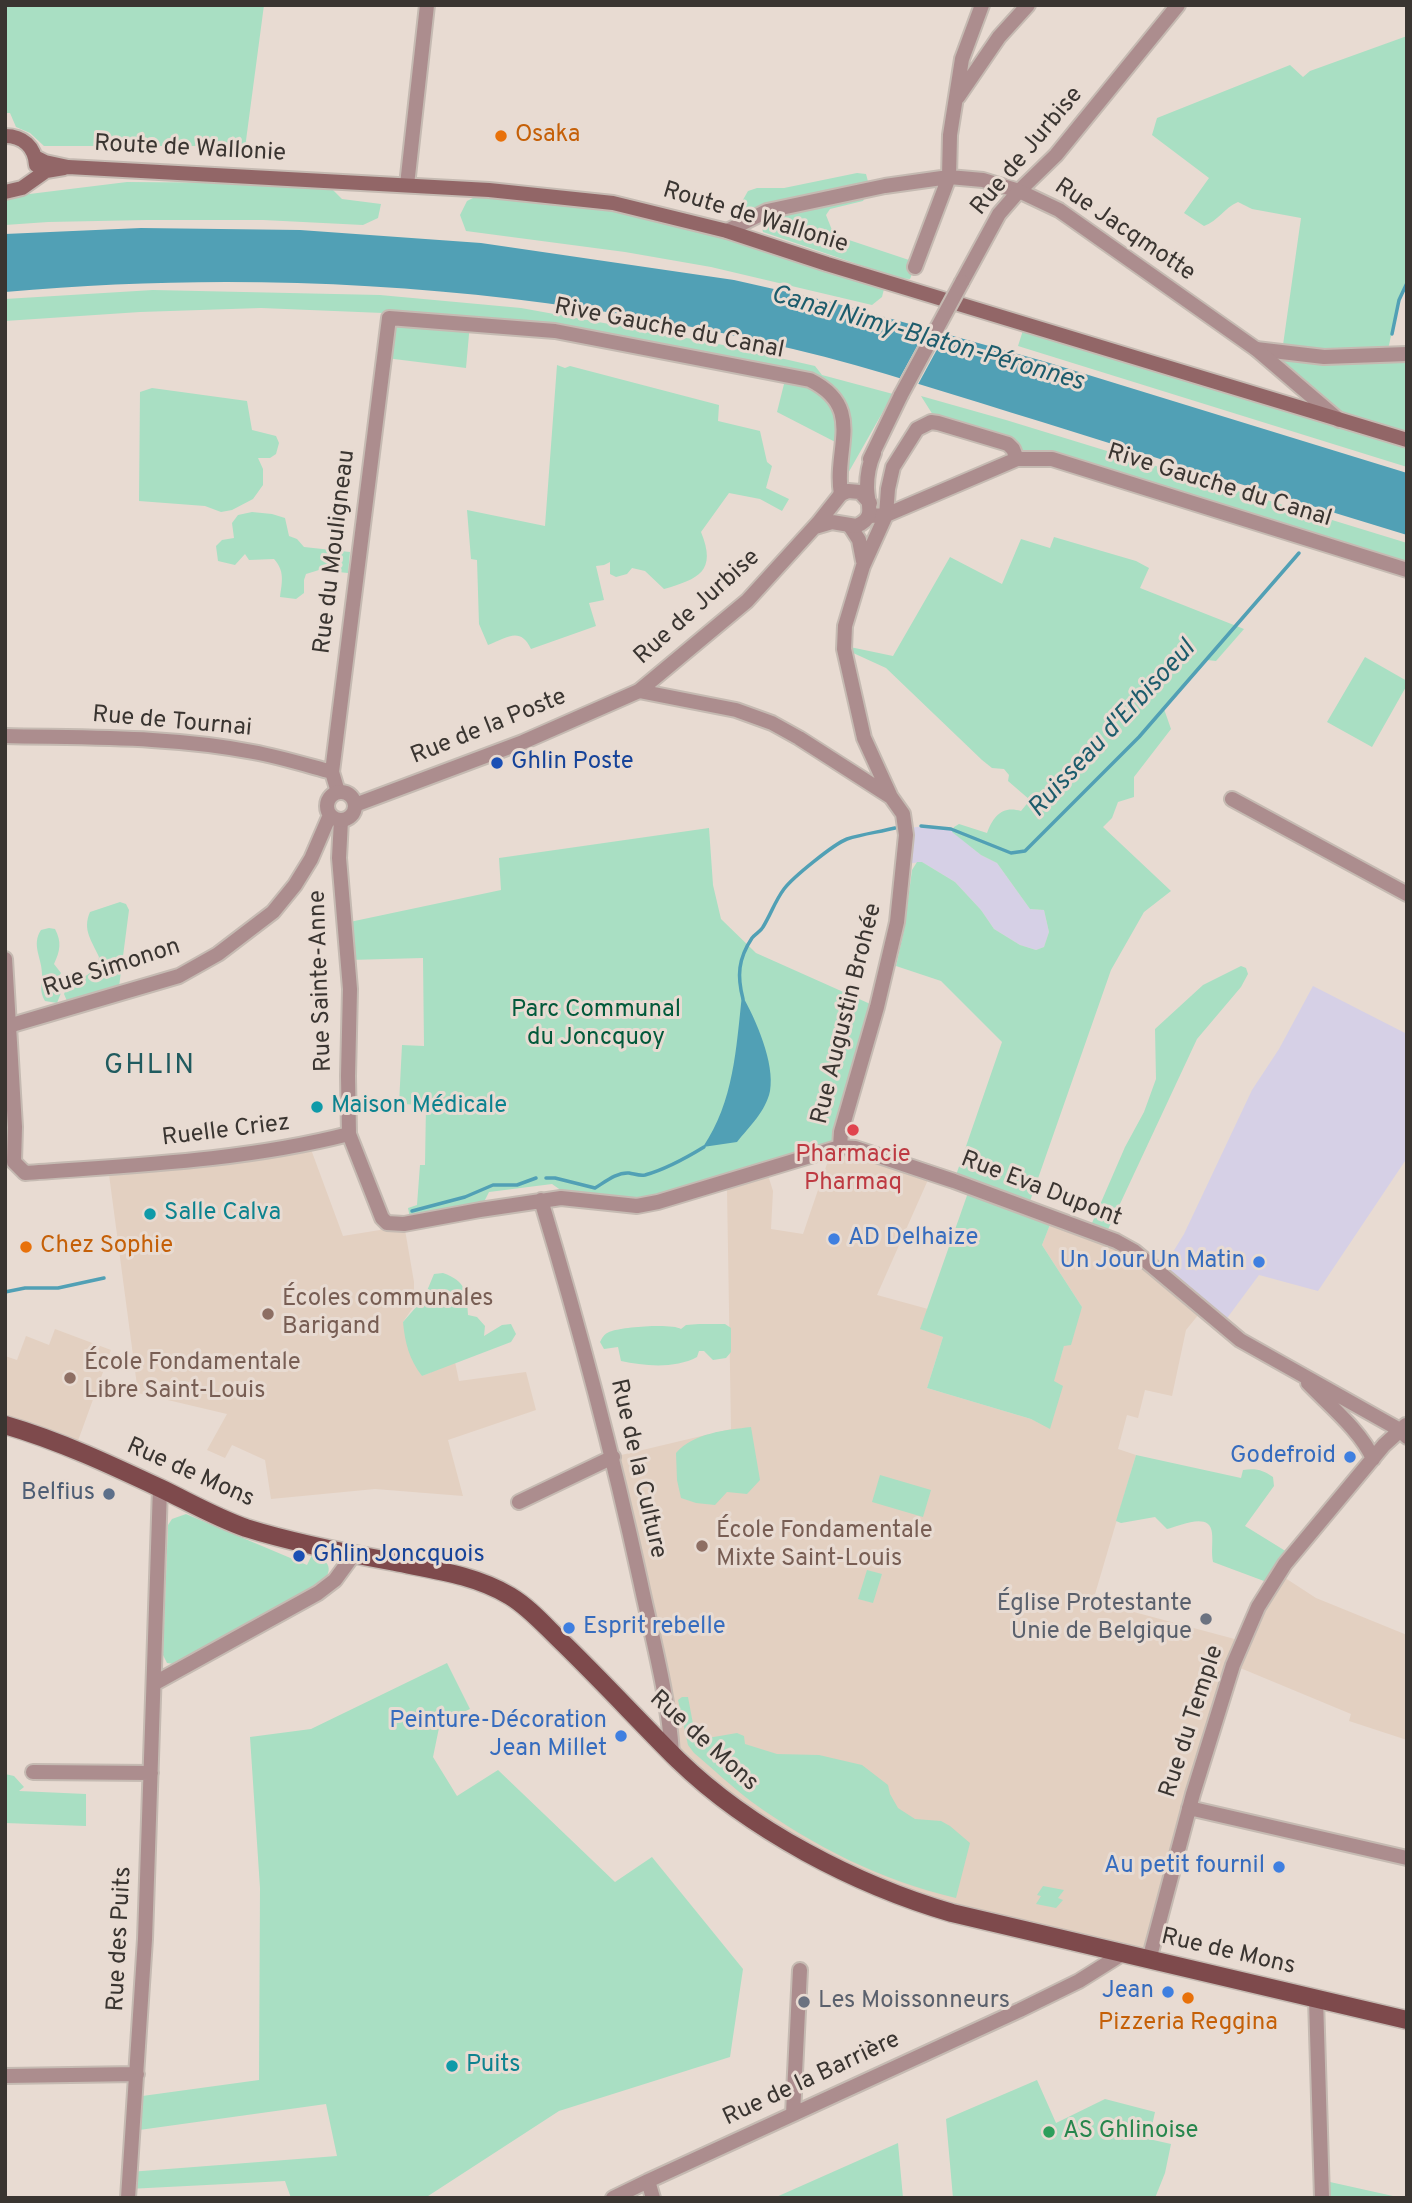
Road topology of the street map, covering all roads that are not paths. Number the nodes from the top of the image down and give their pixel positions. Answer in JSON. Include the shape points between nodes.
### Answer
{"nodes":[{"id":1,"x":427,"y":5,"type":"edge"},
{"id":2,"x":982,"y":5,"type":"edge"},
{"id":3,"x":1028,"y":5,"type":"edge"},
{"id":4,"x":1179,"y":7,"type":"edge"},
{"id":5,"x":955,"y":101,"type":"junction"},
{"id":6,"x":5,"y":136,"type":"edge"},
{"id":7,"x":35,"y":157,"type":"junction"},
{"id":8,"x":68,"y":167,"type":"junction"},
{"id":9,"x":950,"y":177,"type":"junction"},
{"id":10,"x":29,"y":182,"type":"junction"},
{"id":11,"x":407,"y":185,"type":"junction"},
{"id":12,"x":1019,"y":191,"type":"junction"},
{"id":13,"x":5,"y":192,"type":"edge"},
{"id":14,"x":727,"y":231,"type":"junction"},
{"id":15,"x":915,"y":267,"type":"dead end"},
{"id":16,"x":389,"y":318,"type":"joint"},
{"id":17,"x":1256,"y":349,"type":"junction"},
{"id":18,"x":1407,"y":354,"type":"edge"},
{"id":19,"x":1340,"y":420,"type":"junction"},
{"id":20,"x":1407,"y":440,"type":"edge"},
{"id":21,"x":874,"y":453,"type":"junction"},
{"id":22,"x":1017,"y":459,"type":"junction"},
{"id":23,"x":842,"y":496,"type":"junction"},
{"id":24,"x":869,"y":509,"type":"junction"},
{"id":25,"x":886,"y":516,"type":"junction"},
{"id":26,"x":847,"y":525,"type":"junction"},
{"id":27,"x":815,"y":527,"type":"junction"},
{"id":28,"x":863,"y":566,"type":"junction"},
{"id":29,"x":1407,"y":570,"type":"edge"},
{"id":30,"x":639,"y":691,"type":"junction"},
{"id":31,"x":5,"y":736,"type":"edge"},
{"id":32,"x":332,"y":772,"type":"junction"},
{"id":33,"x":338,"y":792,"type":"junction"},
{"id":34,"x":891,"y":797,"type":"junction"},
{"id":35,"x":1232,"y":799,"type":"dead end"},
{"id":36,"x":355,"y":804,"type":"junction"},
{"id":37,"x":336,"y":818,"type":"junction"},
{"id":38,"x":1407,"y":894,"type":"edge"},
{"id":39,"x":5,"y":959,"type":"edge"},
{"id":40,"x":7,"y":1026,"type":"edge"},
{"id":41,"x":349,"y":1134,"type":"junction"},
{"id":42,"x":839,"y":1147,"type":"junction"},
{"id":43,"x":10,"y":1162,"type":"edge"},
{"id":44,"x":541,"y":1200,"type":"junction"},
{"id":45,"x":1297,"y":1372,"type":"junction"},
{"id":46,"x":5,"y":1425,"type":"edge"},
{"id":47,"x":1405,"y":1430,"type":"edge"},
{"id":48,"x":613,"y":1457,"type":"junction"},
{"id":49,"x":1373,"y":1459,"type":"junction"},
{"id":50,"x":160,"y":1488,"type":"junction"},
{"id":51,"x":519,"y":1502,"type":"dead end"},
{"id":52,"x":354,"y":1554,"type":"junction"},
{"id":53,"x":155,"y":1683,"type":"junction"},
{"id":54,"x":671,"y":1753,"type":"junction"},
{"id":55,"x":33,"y":1772,"type":"dead end"},
{"id":56,"x":151,"y":1773,"type":"junction"},
{"id":57,"x":1189,"y":1808,"type":"junction"},
{"id":58,"x":1407,"y":1858,"type":"edge"},
{"id":59,"x":1122,"y":1954,"type":"junction"},
{"id":60,"x":1149,"y":1960,"type":"junction"},
{"id":61,"x":800,"y":1970,"type":"dead end"},
{"id":62,"x":1316,"y":1999,"type":"junction"},
{"id":63,"x":1407,"y":2020,"type":"edge"},
{"id":64,"x":137,"y":2074,"type":"junction"},
{"id":65,"x":5,"y":2076,"type":"edge"},
{"id":66,"x":793,"y":2114,"type":"junction"},
{"id":67,"x":648,"y":2181,"type":"junction"},
{"id":68,"x":128,"y":2198,"type":"edge"},
{"id":69,"x":613,"y":2198,"type":"edge"},
{"id":70,"x":653,"y":2198,"type":"edge"},
{"id":71,"x":1322,"y":2198,"type":"edge"}],
"edges":[{"from":1,"to":11,"type":"street"},
{"from":2,"to":5,"type":"street","via":[[962,59]]},
{"from":3,"to":5,"type":"street","via":[[999,37]]},
{"from":4,"to":12,"type":"street","name":"Rue de Jurbise","via":[[1056,155]]},
{"from":5,"to":9,"type":"street"},
{"from":6,"to":7,"type":"main road","via":[[26,142]]},
{"from":7,"to":8,"type":"main road"},
{"from":7,"to":10,"type":"main road"},
{"from":8,"to":10,"type":"main road","via":[[46,171]]},
{"from":8,"to":11,"type":"main road","name":"Route de Wallonie"},
{"from":9,"to":12,"type":"street","name":"Rue Jacqmotte","via":[[983,180]]},
{"from":9,"to":14,"type":"street","name":"Rue Jacqmotte","via":[[767,211]]},
{"from":9,"to":15,"type":"street"},
{"from":10,"to":13,"type":"main road"},
{"from":11,"to":14,"type":"main road","name":"Route de Wallonie","via":[[588,199]]},
{"from":12,"to":17,"type":"street","name":"Rue Jacqmotte","via":[[1059,209]]},
{"from":12,"to":21,"type":"street","name":"Rue de Jurbise","bridge":true,"via":[[999,214]]},
{"from":14,"to":19,"type":"main road","name":"Route de Wallonie"},
{"from":16,"to":23,"type":"street","name":"Rive Gauche du Canal","via":[[555,331],[810,380],[835,398],[845,423],[838,471]]},
{"from":16,"to":32,"type":"street","name":"Rue du Mouligneau"},
{"from":17,"to":18,"type":"street","via":[[1324,357]]},
{"from":17,"to":19,"type":"street","name":"Rue Jacqmotte"},
{"from":19,"to":20,"type":"main road","name":"Route de Wallonie"},
{"from":21,"to":23,"type":"street","name":"Rue de Jurbise"},
{"from":21,"to":24,"type":"street","via":[[867,476]]},
{"from":22,"to":25,"type":"street","name":"Rive Gauche du Canal"},
{"from":22,"to":25,"type":"street","via":[[1008,444],[938,423],[923,425],[893,467]]},
{"from":22,"to":29,"type":"street","name":"Rive Gauche du Canal","via":[[1052,459]]},
{"from":23,"to":24,"type":"street","via":[[860,492]]},
{"from":23,"to":26,"type":"street","via":[[836,515]]},
{"from":23,"to":27,"type":"street","name":"Rue de Jurbise"},
{"from":24,"to":25,"type":"street","name":"Rive Gauche du Canal"},
{"from":24,"to":26,"type":"street","via":[[862,524]]},
{"from":25,"to":28,"type":"street","name":"Rue Augustin Brohée"},
{"from":26,"to":27,"type":"street","via":[[832,522]]},
{"from":26,"to":28,"type":"street","via":[[859,540]]},
{"from":27,"to":30,"type":"street","name":"Rue de Jurbise","via":[[747,601]]},
{"from":28,"to":34,"type":"street","name":"Rue Augustin Brohée","via":[[845,626],[844,649],[864,738]]},
{"from":30,"to":34,"type":"street","via":[[736,710],[772,723]]},
{"from":30,"to":36,"type":"street","name":"Rue de la Poste","via":[[523,742]]},
{"from":31,"to":32,"type":"street","name":"Rue de Tournai","via":[[190,743],[254,752]]},
{"from":32,"to":33,"type":"street","name":"Rue du Mouligneau"},
{"from":33,"to":36,"type":"street","via":[[348,793]]},
{"from":33,"to":37,"type":"street","via":[[327,803]]},
{"from":34,"to":42,"type":"street","name":"Rue Augustin Brohée","via":[[906,826],[897,922]]},
{"from":35,"to":38,"type":"street"},
{"from":36,"to":37,"type":"street","via":[[353,814]]},
{"from":37,"to":40,"type":"street","name":"Rue Simonon","via":[[295,886],[273,912],[218,954],[179,976]]},
{"from":37,"to":41,"type":"street","name":"Rue Sainte-Anne","via":[[350,989]]},
{"from":39,"to":40,"type":"street"},
{"from":40,"to":43,"type":"street","via":[[15,1127]]},
{"from":41,"to":43,"type":"street","name":"Ruelle Criez","via":[[248,1155],[108,1167],[25,1173]]},
{"from":41,"to":44,"type":"street","name":"Rue Sainte-Anne","via":[[387,1223],[404,1224]]},
{"from":42,"to":44,"type":"street","via":[[637,1206],[572,1198]]},
{"from":42,"to":45,"type":"street","name":"Rue Eva Dupont","via":[[915,1167],[1116,1241],[1240,1340]]},
{"from":44,"to":48,"type":"street","name":"Rue de la Culture"},
{"from":45,"to":47,"type":"street","name":"Rue Eva Dupont"},
{"from":45,"to":49,"type":"street","via":[[1358,1436]]},
{"from":46,"to":50,"type":"main road","name":"Rue de Mons","via":[[75,1449]]},
{"from":47,"to":49,"type":"street","name":"Rue du Temple"},
{"from":48,"to":51,"type":"street"},
{"from":48,"to":54,"type":"street","name":"Rue de la Culture","via":[[667,1707]]},
{"from":49,"to":57,"type":"street","name":"Rue du Temple","via":[[1285,1564],[1258,1607],[1233,1665]]},
{"from":50,"to":52,"type":"main road","name":"Rue de Mons","via":[[245,1527]]},
{"from":50,"to":53,"type":"street","name":"Rue des Puits"},
{"from":52,"to":53,"type":"street","via":[[335,1580],[318,1593]]},
{"from":52,"to":54,"type":"main road","name":"Rue de Mons","via":[[461,1576],[510,1596]]},
{"from":53,"to":56,"type":"street","name":"Rue des Puits"},
{"from":54,"to":59,"type":"main road","name":"Rue de Mons","via":[[747,1815],[862,1881],[952,1913]]},
{"from":55,"to":56,"type":"street"},
{"from":56,"to":64,"type":"street","name":"Rue des Puits"},
{"from":57,"to":58,"type":"street"},
{"from":57,"to":60,"type":"street","name":"Rue du Temple"},
{"from":59,"to":60,"type":"main road","name":"Rue de Mons"},
{"from":59,"to":66,"type":"street","name":"Rue de la Barrière","via":[[1031,2005]]},
{"from":60,"to":62,"type":"main road","name":"Rue de Mons"},
{"from":61,"to":66,"type":"street"},
{"from":62,"to":63,"type":"main road","name":"Rue de Mons"},
{"from":62,"to":71,"type":"street"},
{"from":64,"to":65,"type":"street"},
{"from":64,"to":68,"type":"street","name":"Rue des Puits"},
{"from":66,"to":67,"type":"street","name":"Rue de la Barrière"},
{"from":67,"to":69,"type":"street","name":"Rue de la Barrière"},
{"from":67,"to":70,"type":"street"}]}
